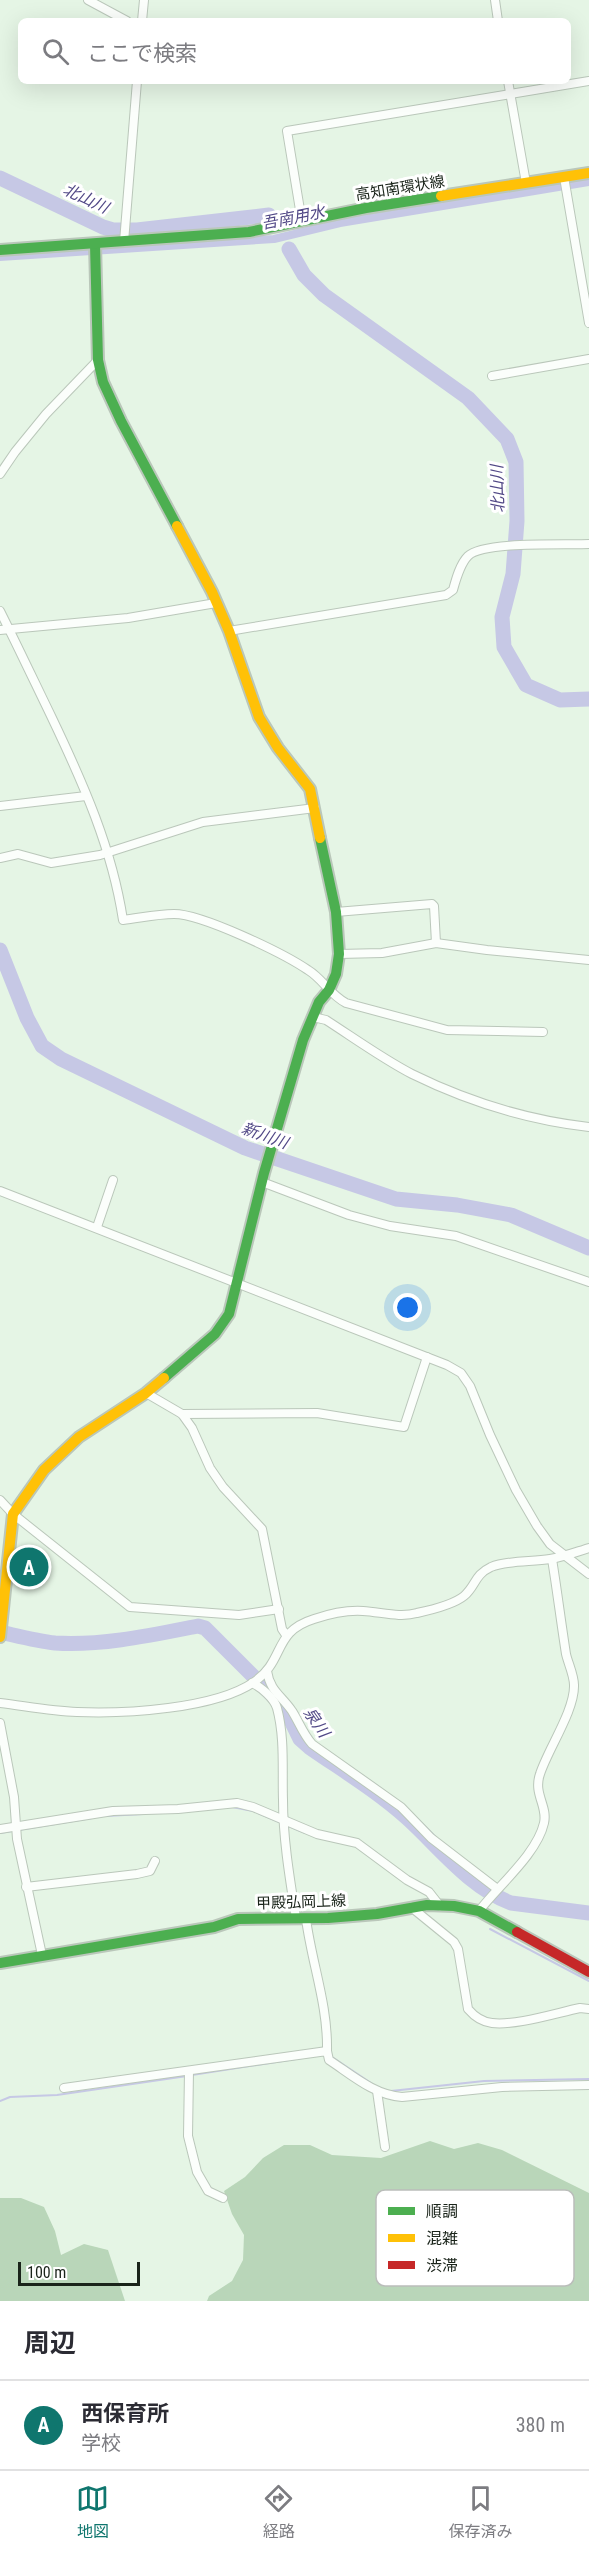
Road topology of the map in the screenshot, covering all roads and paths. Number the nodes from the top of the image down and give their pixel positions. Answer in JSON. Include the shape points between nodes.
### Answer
{"nodes":[{"id":1,"x":88,"y":0,"type":"edge"},
{"id":2,"x":144,"y":0,"type":"edge"},
{"id":3,"x":495,"y":0,"type":"edge"},
{"id":4,"x":121,"y":18,"type":"edge"},
{"id":5,"x":142,"y":18,"type":"edge"},
{"id":6,"x":498,"y":18,"type":"edge"},
{"id":7,"x":589,"y":81,"type":"edge"},
{"id":8,"x":136,"y":84,"type":"edge"},
{"id":9,"x":508,"y":84,"type":"edge"},
{"id":10,"x":571,"y":84,"type":"edge"},
{"id":11,"x":571,"y":84,"type":"edge"},
{"id":12,"x":510,"y":94,"type":"junction"},
{"id":13,"x":589,"y":173,"type":"edge"},
{"id":14,"x":526,"y":183,"type":"junction"},
{"id":15,"x":565,"y":183,"type":"junction"},
{"id":16,"x":302,"y":222,"type":"junction"},
{"id":17,"x":124,"y":238,"type":"junction"},
{"id":18,"x":95,"y":248,"type":"junction"},
{"id":19,"x":0,"y":249,"type":"edge"},
{"id":20,"x":589,"y":323,"type":"edge"},
{"id":21,"x":589,"y":359,"type":"edge"},
{"id":22,"x":98,"y":360,"type":"junction"},
{"id":23,"x":492,"y":376,"type":"dead end"},
{"id":24,"x":0,"y":474,"type":"edge"},
{"id":25,"x":589,"y":544,"type":"edge"},
{"id":26,"x":216,"y":603,"type":"junction"},
{"id":27,"x":0,"y":611,"type":"edge"},
{"id":28,"x":9,"y":629,"type":"junction"},
{"id":29,"x":0,"y":630,"type":"edge"},
{"id":30,"x":229,"y":631,"type":"junction"},
{"id":31,"x":86,"y":796,"type":"junction"},
{"id":32,"x":0,"y":806,"type":"edge"},
{"id":33,"x":315,"y":808,"type":"junction"},
{"id":34,"x":109,"y":852,"type":"junction"},
{"id":35,"x":0,"y":858,"type":"edge"},
{"id":36,"x":336,"y":912,"type":"junction"},
{"id":37,"x":436,"y":943,"type":"junction"},
{"id":38,"x":339,"y":954,"type":"junction"},
{"id":39,"x":589,"y":960,"type":"edge"},
{"id":40,"x":329,"y":990,"type":"junction"},
{"id":41,"x":313,"y":1017,"type":"junction"},
{"id":42,"x":543,"y":1032,"type":"dead end"},
{"id":43,"x":589,"y":1127,"type":"edge"},
{"id":44,"x":263,"y":1177,"type":"junction"},
{"id":45,"x":113,"y":1180,"type":"dead end"},
{"id":46,"x":0,"y":1191,"type":"edge"},
{"id":47,"x":97,"y":1227,"type":"junction"},
{"id":48,"x":589,"y":1282,"type":"edge"},
{"id":49,"x":238,"y":1283,"type":"junction"},
{"id":50,"x":427,"y":1358,"type":"junction"},
{"id":51,"x":146,"y":1393,"type":"junction"},
{"id":52,"x":182,"y":1414,"type":"junction"},
{"id":53,"x":0,"y":1500,"type":"edge"},
{"id":54,"x":13,"y":1514,"type":"junction"},
{"id":55,"x":589,"y":1548,"type":"edge"},
{"id":56,"x":564,"y":1556,"type":"junction"},
{"id":57,"x":552,"y":1558,"type":"junction"},
{"id":58,"x":589,"y":1574,"type":"edge"},
{"id":59,"x":279,"y":1609,"type":"junction"},
{"id":60,"x":1,"y":1632,"type":"edge"},
{"id":61,"x":286,"y":1635,"type":"junction"},
{"id":62,"x":258,"y":1678,"type":"junction"},
{"id":63,"x":0,"y":1703,"type":"edge"},
{"id":64,"x":0,"y":1723,"type":"edge"},
{"id":65,"x":285,"y":1825,"type":"junction"},
{"id":66,"x":0,"y":1828,"type":"edge"},
{"id":67,"x":16,"y":1828,"type":"junction"},
{"id":68,"x":155,"y":1861,"type":"dead end"},
{"id":69,"x":26,"y":1887,"type":"junction"},
{"id":70,"x":493,"y":1892,"type":"junction"},
{"id":71,"x":440,"y":1906,"type":"junction"},
{"id":72,"x":411,"y":1907,"type":"junction"},
{"id":73,"x":479,"y":1911,"type":"junction"},
{"id":74,"x":301,"y":1919,"type":"junction"},
{"id":75,"x":42,"y":1955,"type":"junction"},
{"id":76,"x":0,"y":1963,"type":"edge"},
{"id":77,"x":589,"y":1972,"type":"edge"},
{"id":78,"x":589,"y":2009,"type":"edge"},
{"id":79,"x":328,"y":2055,"type":"junction"},
{"id":80,"x":189,"y":2075,"type":"junction"},
{"id":81,"x":589,"y":2085,"type":"edge"},
{"id":82,"x":64,"y":2088,"type":"dead end"},
{"id":83,"x":377,"y":2091,"type":"junction"},
{"id":84,"x":385,"y":2147,"type":"dead end"},
{"id":85,"x":223,"y":2198,"type":"dead end"}],
"edges":[{"from":1,"to":4,"type":"street"},
{"from":2,"to":5,"type":"street"},
{"from":3,"to":6,"type":"street"},
{"from":7,"to":10,"type":"street"},
{"from":8,"to":17,"type":"street"},
{"from":9,"to":12,"type":"street"},
{"from":11,"to":12,"type":"street"},
{"from":12,"to":14,"type":"street"},
{"from":12,"to":16,"type":"street","via":[[287,131]]},
{"from":13,"to":15,"type":"street","name":"高知南環状線"},
{"from":14,"to":15,"type":"street","name":"高知南環状線"},
{"from":14,"to":16,"type":"street","name":"高知南環状線"},
{"from":15,"to":20,"type":"street"},
{"from":16,"to":17,"type":"street","name":"高知南環状線","via":[[249,232]]},
{"from":17,"to":18,"type":"street","name":"高知南環状線"},
{"from":18,"to":19,"type":"street","name":"高知南環状線"},
{"from":18,"to":22,"type":"street"},
{"from":21,"to":23,"type":"street"},
{"from":22,"to":24,"type":"street","via":[[46,414]]},
{"from":22,"to":26,"type":"street","via":[[108,395]]},
{"from":25,"to":30,"type":"street","via":[[478,550],[468,556],[453,590],[446,595]]},
{"from":26,"to":28,"type":"street","via":[[128,618]]},
{"from":26,"to":30,"type":"street"},
{"from":27,"to":28,"type":"street"},
{"from":28,"to":29,"type":"street"},
{"from":28,"to":31,"type":"street"},
{"from":30,"to":33,"type":"street","via":[[259,717],[310,789]]},
{"from":31,"to":32,"type":"street"},
{"from":31,"to":34,"type":"street"},
{"from":33,"to":34,"type":"street","via":[[203,822]]},
{"from":33,"to":36,"type":"street"},
{"from":34,"to":35,"type":"street","via":[[51,863],[18,854]]},
{"from":34,"to":40,"type":"street","via":[[123,920],[191,916],[284,955],[311,972]]},
{"from":36,"to":37,"type":"street","via":[[432,904]]},
{"from":36,"to":38,"type":"street"},
{"from":37,"to":38,"type":"street","via":[[382,953]]},
{"from":37,"to":39,"type":"street"},
{"from":38,"to":40,"type":"street"},
{"from":40,"to":41,"type":"street"},
{"from":40,"to":42,"type":"street","via":[[346,1003],[447,1030]]},
{"from":41,"to":43,"type":"street","via":[[326,1020],[412,1074],[461,1094],[516,1115]]},
{"from":41,"to":44,"type":"street"},
{"from":44,"to":48,"type":"street","via":[[349,1215],[456,1236]]},
{"from":44,"to":49,"type":"street"},
{"from":45,"to":47,"type":"street"},
{"from":46,"to":47,"type":"street"},
{"from":47,"to":49,"type":"street"},
{"from":49,"to":50,"type":"street"},
{"from":49,"to":51,"type":"street","via":[[225,1323]]},
{"from":50,"to":52,"type":"street","via":[[404,1427],[317,1413]]},
{"from":50,"to":56,"type":"street","via":[[461,1373],[470,1386],[516,1490],[550,1544]]},
{"from":51,"to":52,"type":"street"},
{"from":51,"to":54,"type":"street","via":[[79,1437],[44,1470]]},
{"from":52,"to":59,"type":"street","via":[[223,1487],[262,1530]]},
{"from":53,"to":54,"type":"street"},
{"from":54,"to":59,"type":"street","via":[[130,1607],[239,1615]]},
{"from":54,"to":60,"type":"street"},
{"from":55,"to":56,"type":"street"},
{"from":56,"to":57,"type":"street"},
{"from":56,"to":58,"type":"street"},
{"from":57,"to":61,"type":"street","via":[[494,1566],[480,1573],[466,1595],[415,1614],[345,1612],[315,1618]]},
{"from":57,"to":70,"type":"street","via":[[574,1684],[568,1709],[539,1775],[537,1788],[544,1823],[525,1858]]},
{"from":59,"to":61,"type":"street"},
{"from":61,"to":62,"type":"street","via":[[277,1655]]},
{"from":62,"to":63,"type":"street","via":[[202,1703],[131,1710],[77,1712]]},
{"from":62,"to":65,"type":"street","via":[[258,1686],[277,1706]]},
{"from":62,"to":70,"type":"street","via":[[285,1701],[312,1744],[401,1807]]},
{"from":64,"to":67,"type":"street"},
{"from":65,"to":67,"type":"street","via":[[253,1807],[237,1803],[113,1811]]},
{"from":65,"to":71,"type":"street","via":[[357,1843],[429,1892]]},
{"from":65,"to":74,"type":"street"},
{"from":66,"to":67,"type":"street"},
{"from":67,"to":69,"type":"street"},
{"from":68,"to":69,"type":"street","via":[[150,1871],[137,1874]]},
{"from":69,"to":75,"type":"street"},
{"from":70,"to":73,"type":"street"},
{"from":71,"to":72,"type":"street","name":"甲殿弘岡上線"},
{"from":71,"to":73,"type":"street","name":"甲殿弘岡上線"},
{"from":72,"to":74,"type":"street","name":"甲殿弘岡上線","via":[[377,1914]]},
{"from":72,"to":78,"type":"street","via":[[454,1942],[468,2009],[474,2015],[489,2023],[504,2023]]},
{"from":73,"to":77,"type":"street","name":"甲殿弘岡上線"},
{"from":74,"to":75,"type":"street","name":"甲殿弘岡上線","via":[[238,1919],[214,1927]]},
{"from":74,"to":79,"type":"street","via":[[323,1997]]},
{"from":75,"to":76,"type":"street","name":"甲殿弘岡上線"},
{"from":79,"to":80,"type":"street"},
{"from":79,"to":83,"type":"street"},
{"from":80,"to":82,"type":"street"},
{"from":80,"to":85,"type":"street","via":[[188,2136],[192,2157],[208,2192]]},
{"from":81,"to":83,"type":"street","via":[[502,2087],[402,2097]]},
{"from":83,"to":84,"type":"street"}]}
